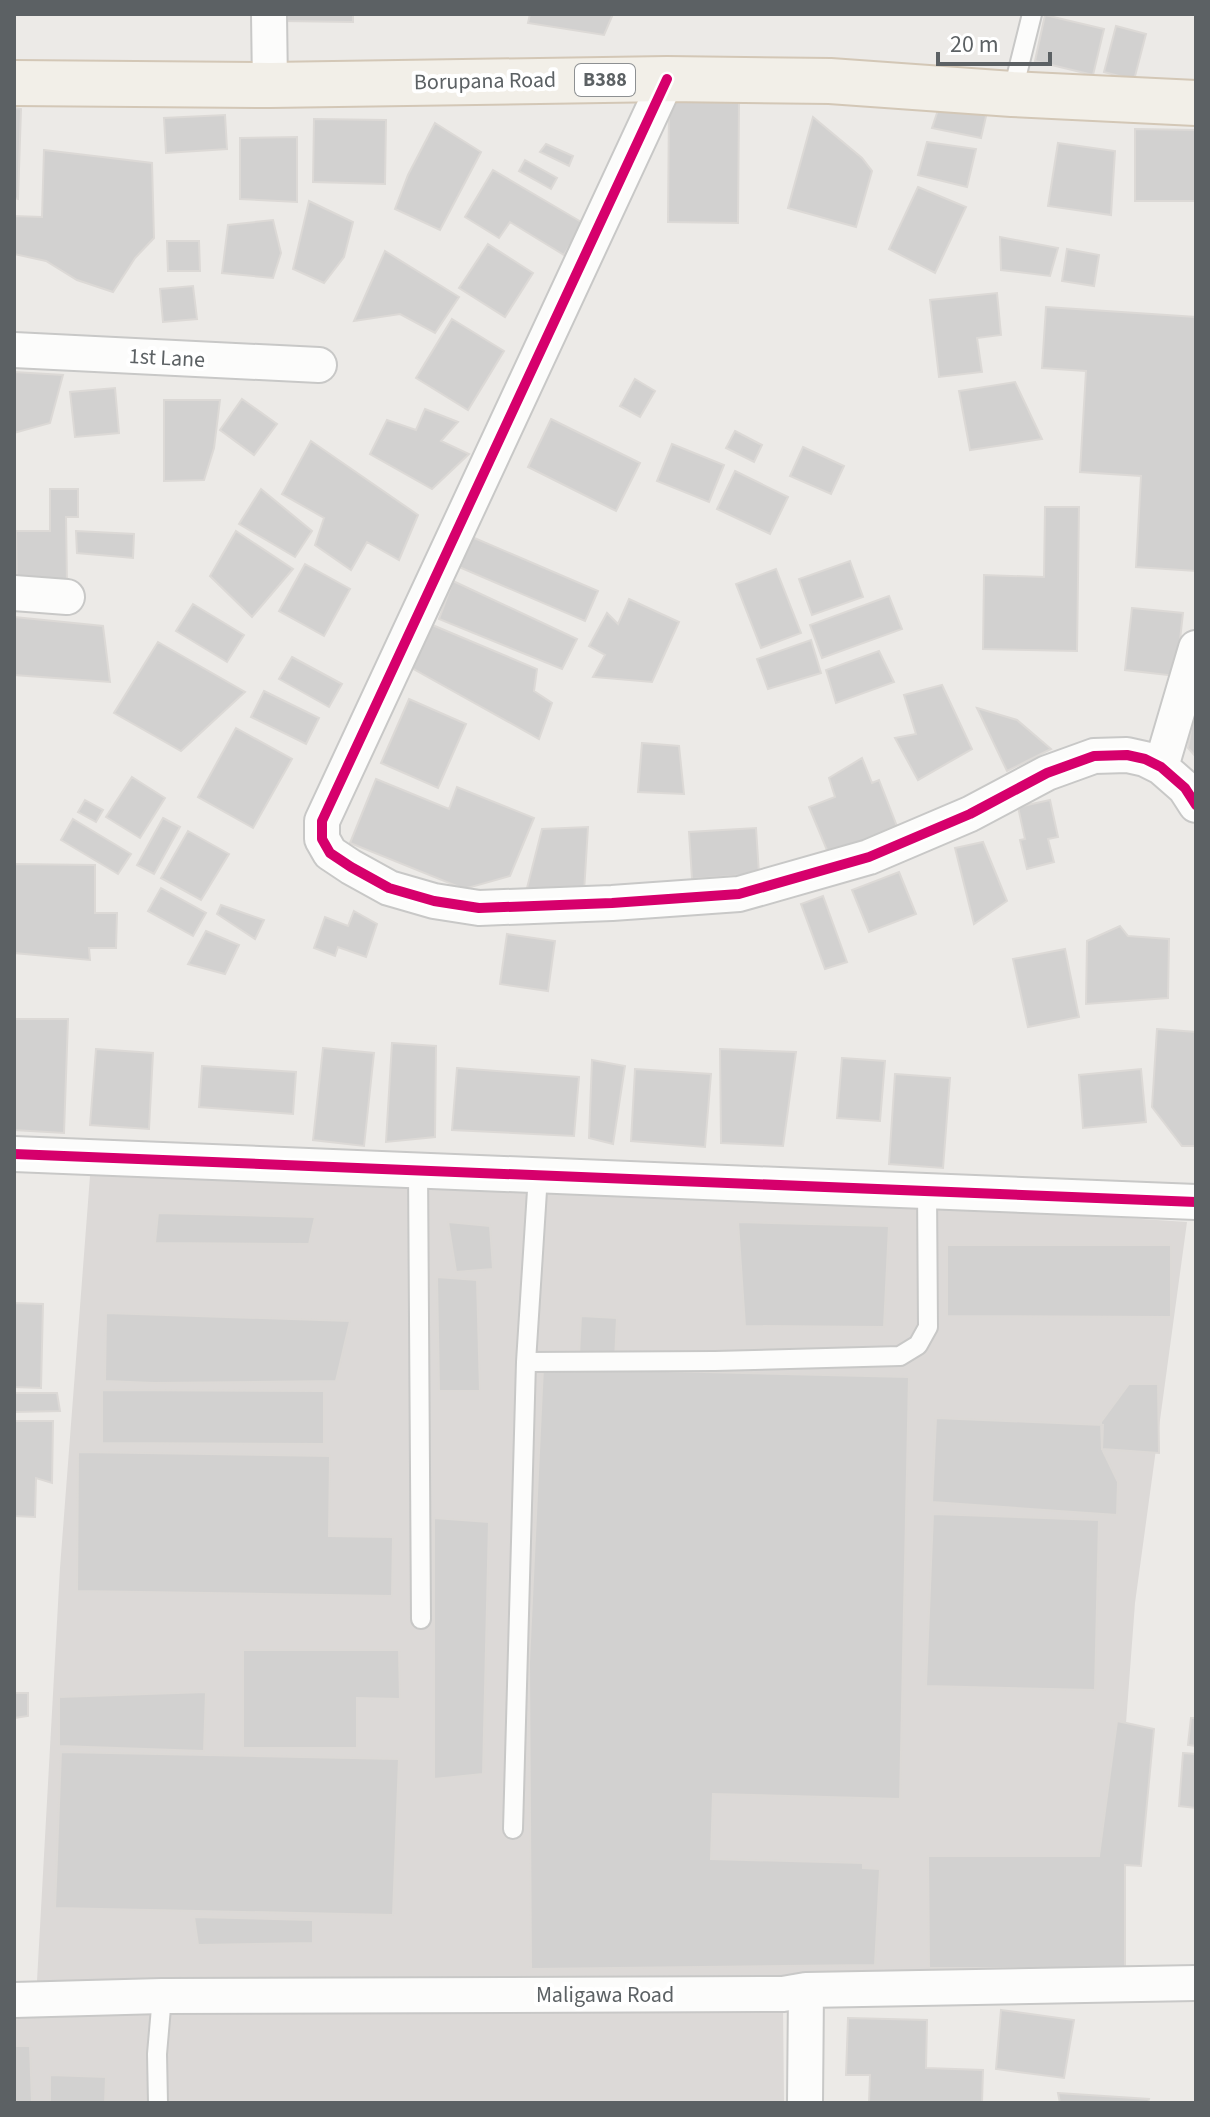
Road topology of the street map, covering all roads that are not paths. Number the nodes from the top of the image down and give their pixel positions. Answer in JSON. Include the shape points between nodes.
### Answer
{"nodes":[{"id":1,"x":269,"y":14,"type":"edge"},
{"id":2,"x":1032,"y":14,"type":"edge"},
{"id":3,"x":667,"y":79,"type":"junction"},
{"id":4,"x":14,"y":83,"type":"edge"},
{"id":5,"x":270,"y":85,"type":"junction"},
{"id":6,"x":1012,"y":94,"type":"junction"},
{"id":7,"x":1196,"y":103,"type":"edge"},
{"id":8,"x":14,"y":350,"type":"edge"},
{"id":9,"x":319,"y":365,"type":"dead end"},
{"id":10,"x":14,"y":593,"type":"edge"},
{"id":11,"x":67,"y":597,"type":"dead end"},
{"id":12,"x":1196,"y":648,"type":"edge"},
{"id":13,"x":1161,"y":767,"type":"junction"},
{"id":14,"x":1196,"y":805,"type":"edge"},
{"id":15,"x":14,"y":1154,"type":"edge"},
{"id":16,"x":418,"y":1169,"type":"junction"},
{"id":17,"x":538,"y":1175,"type":"junction"},
{"id":18,"x":927,"y":1190,"type":"junction"},
{"id":19,"x":1196,"y":1202,"type":"edge"},
{"id":20,"x":526,"y":1362,"type":"junction"},
{"id":21,"x":421,"y":1619,"type":"dead end"},
{"id":22,"x":513,"y":1829,"type":"dead end"},
{"id":23,"x":1196,"y":1983,"type":"edge"},
{"id":24,"x":806,"y":1990,"type":"junction"},
{"id":25,"x":162,"y":1996,"type":"junction"},
{"id":26,"x":14,"y":2000,"type":"edge"},
{"id":27,"x":158,"y":2103,"type":"edge"},
{"id":28,"x":805,"y":2103,"type":"edge"}],
"edges":[{"from":1,"to":5,"type":"street"},
{"from":2,"to":6,"type":"lane"},
{"from":3,"to":5,"type":"main road","name":"Borupana Road","number":"B388"},
{"from":3,"to":6,"type":"main road","name":"Borupana Road","number":"B388","via":[[830,81]]},
{"from":3,"to":13,"type":"street","via":[[322,821],[322,839],[330,853],[389,888],[479,908],[739,894],[869,857],[1094,756],[1127,755]]},
{"from":4,"to":5,"type":"main road","name":"Borupana Road","number":"B388"},
{"from":6,"to":7,"type":"main road","name":"Borupana Road","number":"B388"},
{"from":8,"to":9,"type":"street","name":"1st Lane"},
{"from":10,"to":11,"type":"street"},
{"from":12,"to":13,"type":"street"},
{"from":13,"to":14,"type":"street"},
{"from":15,"to":16,"type":"street"},
{"from":16,"to":17,"type":"street"},
{"from":16,"to":21,"type":"lane"},
{"from":17,"to":18,"type":"street"},
{"from":17,"to":20,"type":"lane"},
{"from":18,"to":19,"type":"street"},
{"from":18,"to":20,"type":"lane","via":[[928,1327],[918,1345],[900,1356]]},
{"from":20,"to":22,"type":"lane"},
{"from":23,"to":24,"type":"street","name":"Maligawa Road"},
{"from":24,"to":25,"type":"street","name":"Maligawa Road"},
{"from":24,"to":28,"type":"street"},
{"from":25,"to":26,"type":"street","name":"Maligawa Road"},
{"from":25,"to":27,"type":"lane"}]}
